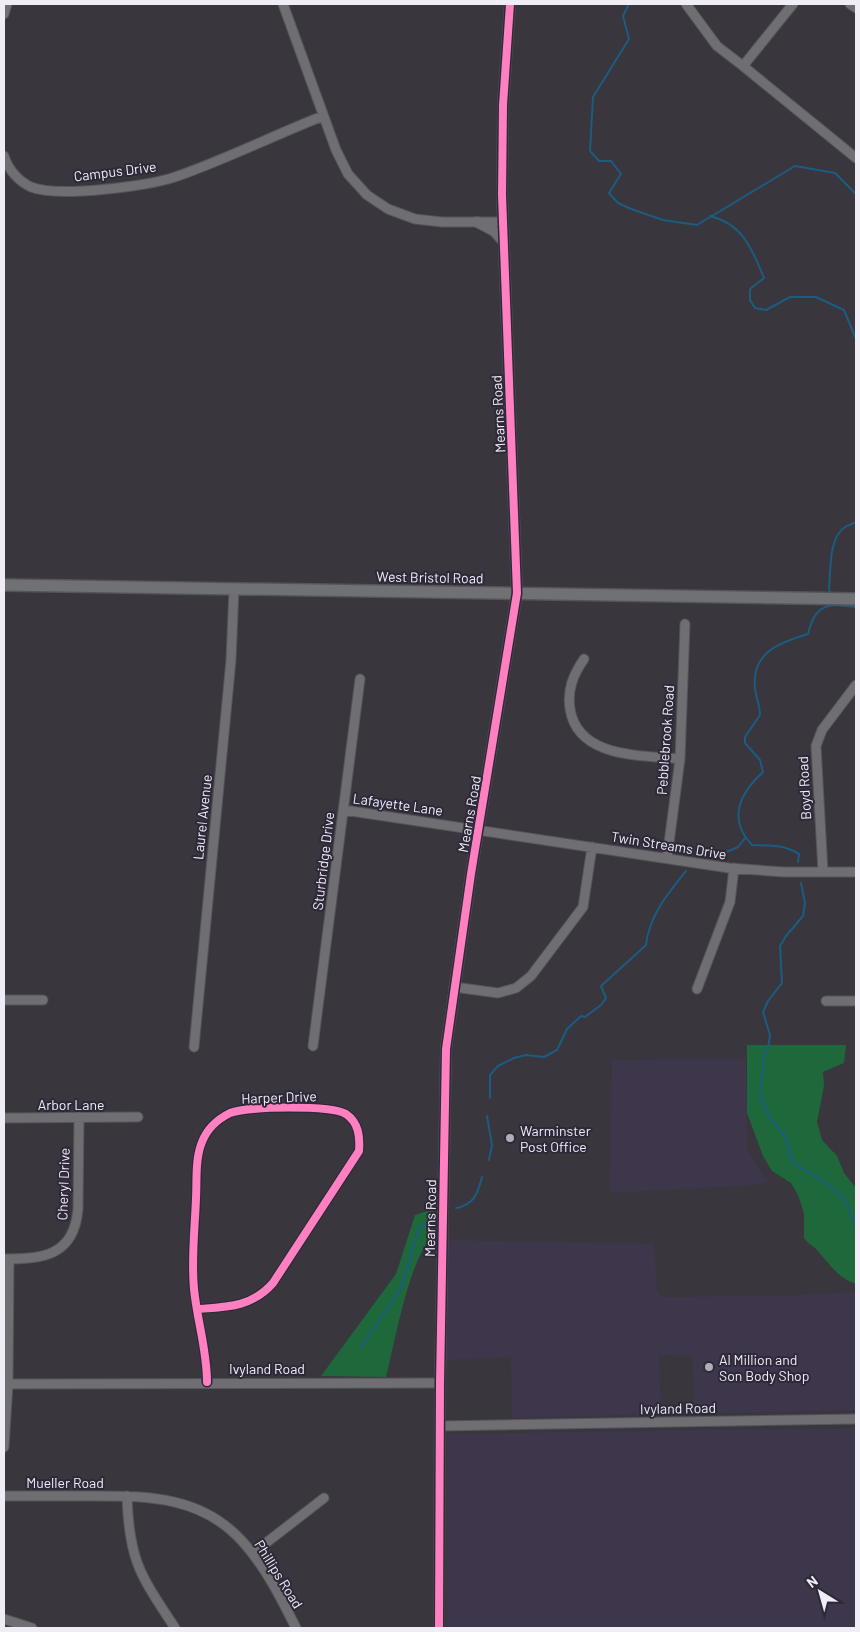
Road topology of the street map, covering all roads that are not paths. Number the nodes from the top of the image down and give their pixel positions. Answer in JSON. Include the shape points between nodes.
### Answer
{"nodes":[{"id":1,"x":7,"y":4,"type":"edge"},
{"id":2,"x":283,"y":4,"type":"edge"},
{"id":3,"x":510,"y":4,"type":"edge"},
{"id":4,"x":686,"y":4,"type":"edge"},
{"id":5,"x":793,"y":4,"type":"edge"},
{"id":6,"x":850,"y":4,"type":"edge"},
{"id":7,"x":856,"y":8,"type":"edge"},
{"id":8,"x":4,"y":14,"type":"edge"},
{"id":9,"x":743,"y":66,"type":"junction"},
{"id":10,"x":324,"y":116,"type":"junction"},
{"id":11,"x":4,"y":156,"type":"edge"},
{"id":12,"x":856,"y":158,"type":"edge"},
{"id":13,"x":477,"y":222,"type":"junction"},
{"id":14,"x":503,"y":222,"type":"junction"},
{"id":15,"x":504,"y":242,"type":"junction"},
{"id":16,"x":4,"y":585,"type":"edge"},
{"id":17,"x":234,"y":588,"type":"junction"},
{"id":18,"x":517,"y":593,"type":"junction"},
{"id":19,"x":853,"y":599,"type":"edge"},
{"id":20,"x":685,"y":624,"type":"dead end"},
{"id":21,"x":584,"y":659,"type":"dead end"},
{"id":22,"x":360,"y":679,"type":"dead end"},
{"id":23,"x":856,"y":685,"type":"edge"},
{"id":24,"x":680,"y":759,"type":"junction"},
{"id":25,"x":344,"y":810,"type":"junction"},
{"id":26,"x":478,"y":830,"type":"junction"},
{"id":27,"x":592,"y":847,"type":"junction"},
{"id":28,"x":667,"y":858,"type":"junction"},
{"id":29,"x":734,"y":868,"type":"junction"},
{"id":30,"x":823,"y":872,"type":"junction"},
{"id":31,"x":856,"y":872,"type":"edge"},
{"id":32,"x":454,"y":987,"type":"junction"},
{"id":33,"x":697,"y":989,"type":"dead end"},
{"id":34,"x":4,"y":1000,"type":"edge"},
{"id":35,"x":43,"y":1000,"type":"dead end"},
{"id":36,"x":826,"y":1001,"type":"dead end"},
{"id":37,"x":856,"y":1001,"type":"edge"},
{"id":38,"x":313,"y":1046,"type":"dead end"},
{"id":39,"x":194,"y":1047,"type":"dead end"},
{"id":40,"x":79,"y":1117,"type":"junction"},
{"id":41,"x":138,"y":1117,"type":"dead end"},
{"id":42,"x":4,"y":1118,"type":"edge"},
{"id":43,"x":6,"y":1259,"type":"edge"},
{"id":44,"x":198,"y":1309,"type":"junction"},
{"id":45,"x":207,"y":1382,"type":"junction"},
{"id":46,"x":440,"y":1383,"type":"junction"},
{"id":47,"x":6,"y":1384,"type":"edge"},
{"id":48,"x":856,"y":1419,"type":"edge"},
{"id":49,"x":440,"y":1426,"type":"junction"},
{"id":50,"x":4,"y":1447,"type":"edge"},
{"id":51,"x":4,"y":1496,"type":"edge"},
{"id":52,"x":127,"y":1496,"type":"junction"},
{"id":53,"x":324,"y":1498,"type":"dead end"},
{"id":54,"x":253,"y":1553,"type":"junction"},
{"id":55,"x":4,"y":1619,"type":"edge"},
{"id":56,"x":32,"y":1628,"type":"edge"},
{"id":57,"x":175,"y":1628,"type":"edge"},
{"id":58,"x":296,"y":1628,"type":"edge"},
{"id":59,"x":439,"y":1628,"type":"edge"}],
"edges":[{"from":1,"to":8,"type":"street"},
{"from":2,"to":10,"type":"street"},
{"from":3,"to":14,"type":"street","name":"Mearns Road","via":[[502,131]]},
{"from":4,"to":9,"type":"street","via":[[717,46]]},
{"from":5,"to":9,"type":"street"},
{"from":6,"to":7,"type":"street"},
{"from":9,"to":12,"type":"street"},
{"from":10,"to":11,"type":"street","name":"Campus Drive","via":[[175,177],[145,185],[59,192],[45,190],[20,180]]},
{"from":10,"to":13,"type":"street","via":[[348,174],[388,209],[415,219]]},
{"from":13,"to":14,"type":"street"},
{"from":13,"to":15,"type":"street","via":[[494,231]]},
{"from":14,"to":15,"type":"street","name":"Mearns Road"},
{"from":15,"to":18,"type":"street","name":"Mearns Road"},
{"from":16,"to":17,"type":"main road","name":"West Bristol Road"},
{"from":17,"to":18,"type":"main road","name":"West Bristol Road"},
{"from":17,"to":39,"type":"street","name":"Laurel Avenue","via":[[231,660]]},
{"from":18,"to":19,"type":"main road","name":"West Bristol Road"},
{"from":18,"to":26,"type":"street","name":"Mearns Road"},
{"from":20,"to":24,"type":"street","name":"Pebblebrook Road"},
{"from":21,"to":24,"type":"street","via":[[569,690],[571,714],[580,733],[608,750]]},
{"from":22,"to":25,"type":"street","name":"Sturbridge Drive"},
{"from":23,"to":30,"type":"street","name":"Boyd Road","via":[[822,730],[816,746]]},
{"from":24,"to":28,"type":"street","name":"Pebblebrook Road"},
{"from":25,"to":26,"type":"street","name":"Lafayette Lane"},
{"from":25,"to":38,"type":"street","name":"Sturbridge Drive"},
{"from":26,"to":27,"type":"street","name":"Twin Streams Drive"},
{"from":26,"to":32,"type":"street","name":"Mearns Road"},
{"from":27,"to":28,"type":"street","name":"Twin Streams Drive"},
{"from":27,"to":32,"type":"street","via":[[583,907],[531,976],[516,988],[498,993]]},
{"from":28,"to":29,"type":"street","name":"Twin Streams Drive"},
{"from":29,"to":30,"type":"street","name":"Twin Streams Drive"},
{"from":29,"to":33,"type":"street","via":[[730,902]]},
{"from":30,"to":31,"type":"street","name":"Twin Streams Drive"},
{"from":32,"to":46,"type":"street","name":"Mearns Road","via":[[446,1059]]},
{"from":34,"to":35,"type":"street"},
{"from":36,"to":37,"type":"street"},
{"from":40,"to":41,"type":"street","name":"Arbor Lane"},
{"from":40,"to":42,"type":"street","name":"Arbor Lane"},
{"from":40,"to":43,"type":"street","name":"Cheryl Drive","via":[[75,1229],[64,1245],[50,1255]]},
{"from":43,"to":47,"type":"street"},
{"from":44,"to":44,"type":"street","name":"Harper Drive","via":[[194,1282],[198,1152],[210,1128],[241,1110],[319,1108],[346,1114],[355,1123],[360,1137],[359,1151],[272,1283],[251,1302]]},
{"from":44,"to":45,"type":"street","name":"Harper Drive","via":[[207,1359]]},
{"from":45,"to":46,"type":"street","name":"Ivyland Road"},
{"from":45,"to":47,"type":"street","name":"Ivyland Road"},
{"from":46,"to":49,"type":"street","name":"Mearns Road"},
{"from":47,"to":50,"type":"street"},
{"from":48,"to":49,"type":"street","name":"Ivyland Road"},
{"from":49,"to":59,"type":"street","name":"Mearns Road"},
{"from":51,"to":52,"type":"street","name":"Mueller Road"},
{"from":52,"to":54,"type":"street","name":"Phillips Road","via":[[169,1500],[199,1511],[232,1531]]},
{"from":52,"to":57,"type":"street","via":[[128,1529],[137,1566]]},
{"from":53,"to":54,"type":"street"},
{"from":54,"to":58,"type":"street","name":"Phillips Road"},
{"from":55,"to":56,"type":"street"}]}
